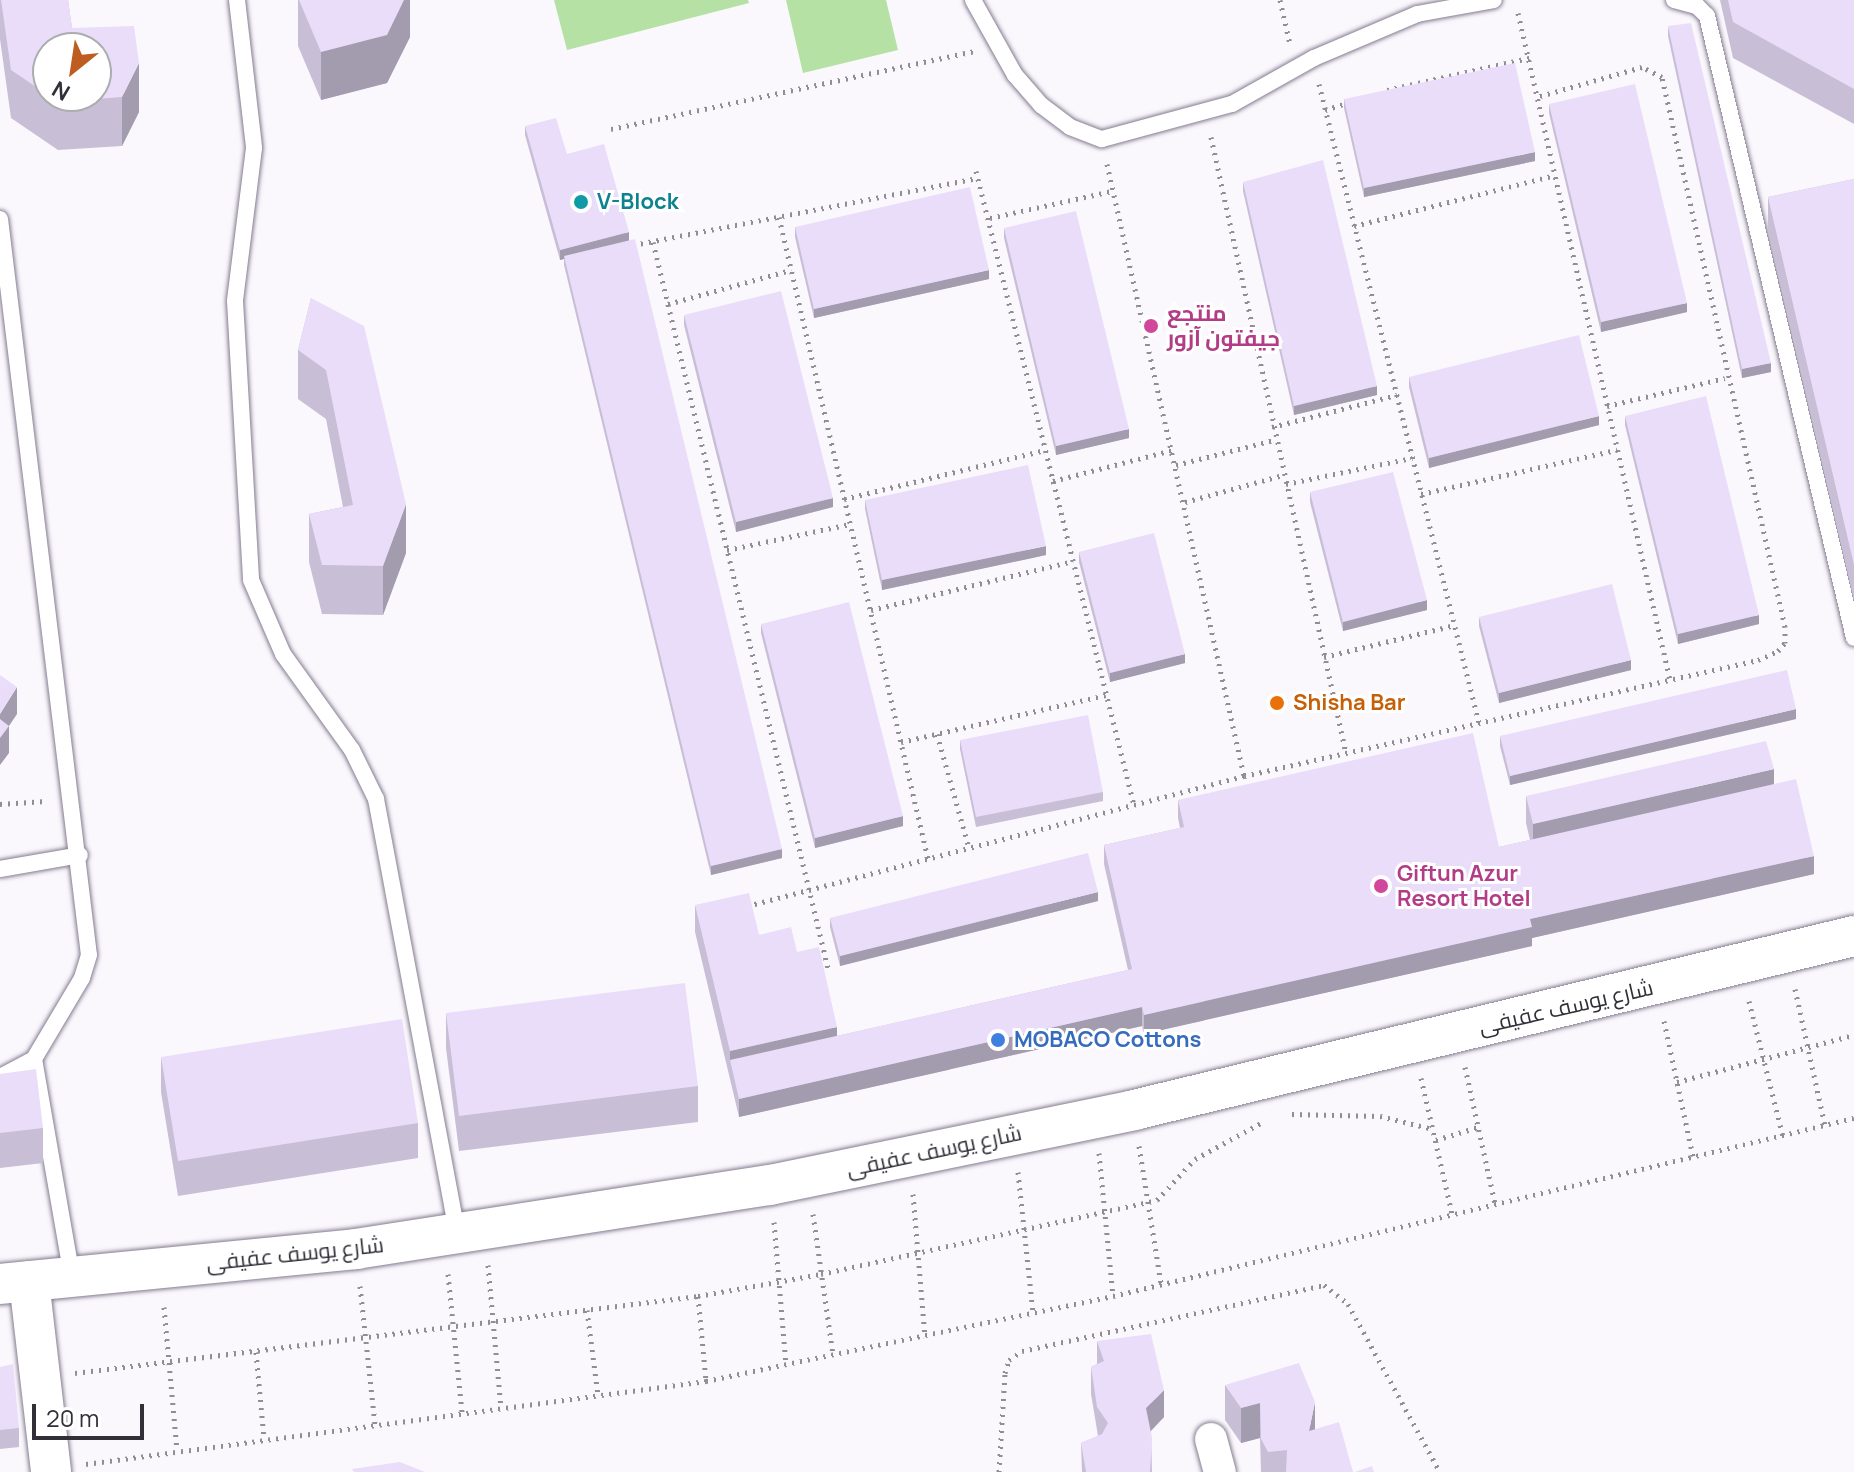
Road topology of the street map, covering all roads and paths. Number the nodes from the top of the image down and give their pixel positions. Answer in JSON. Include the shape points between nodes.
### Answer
{"nodes":[{"id":1,"x":237,"y":0,"type":"edge"},
{"id":2,"x":973,"y":0,"type":"edge"},
{"id":3,"x":1280,"y":0,"type":"edge"},
{"id":4,"x":1494,"y":0,"type":"edge"},
{"id":5,"x":1515,"y":0,"type":"edge"},
{"id":6,"x":1674,"y":0,"type":"edge"},
{"id":7,"x":998,"y":46,"type":"junction"},
{"id":8,"x":1314,"y":58,"type":"junction"},
{"id":9,"x":1529,"y":58,"type":"junction"},
{"id":10,"x":1296,"y":69,"type":"junction"},
{"id":11,"x":1378,"y":93,"type":"edge"},
{"id":12,"x":1365,"y":97,"type":"edge"},
{"id":13,"x":1537,"y":97,"type":"junction"},
{"id":14,"x":1325,"y":110,"type":"junction"},
{"id":15,"x":1206,"y":112,"type":"junction"},
{"id":16,"x":611,"y":129,"type":"dead end"},
{"id":17,"x":1102,"y":139,"type":"junction"},
{"id":18,"x":976,"y":171,"type":"dead end"},
{"id":19,"x":1555,"y":175,"type":"junction"},
{"id":20,"x":978,"y":178,"type":"junction"},
{"id":21,"x":1112,"y":191,"type":"junction"},
{"id":22,"x":779,"y":217,"type":"junction"},
{"id":23,"x":990,"y":218,"type":"junction"},
{"id":24,"x":0,"y":219,"type":"edge"},
{"id":25,"x":1354,"y":226,"type":"junction"},
{"id":26,"x":653,"y":242,"type":"junction"},
{"id":27,"x":625,"y":247,"type":"edge"},
{"id":28,"x":791,"y":270,"type":"junction"},
{"id":29,"x":668,"y":304,"type":"junction"},
{"id":30,"x":1725,"y":378,"type":"junction"},
{"id":31,"x":1397,"y":395,"type":"junction"},
{"id":32,"x":1607,"y":406,"type":"junction"},
{"id":33,"x":1272,"y":427,"type":"junction"},
{"id":34,"x":1274,"y":440,"type":"junction"},
{"id":35,"x":1045,"y":450,"type":"junction"},
{"id":36,"x":1173,"y":450,"type":"junction"},
{"id":37,"x":1617,"y":450,"type":"junction"},
{"id":38,"x":1412,"y":458,"type":"junction"},
{"id":39,"x":1176,"y":465,"type":"junction"},
{"id":40,"x":1283,"y":475,"type":"junction"},
{"id":41,"x":1053,"y":481,"type":"junction"},
{"id":42,"x":1286,"y":484,"type":"junction"},
{"id":43,"x":1421,"y":494,"type":"junction"},
{"id":44,"x":844,"y":499,"type":"junction"},
{"id":45,"x":1185,"y":502,"type":"junction"},
{"id":46,"x":850,"y":524,"type":"junction"},
{"id":47,"x":727,"y":550,"type":"junction"},
{"id":48,"x":1073,"y":561,"type":"junction"},
{"id":49,"x":871,"y":610,"type":"junction"},
{"id":50,"x":1455,"y":625,"type":"junction"},
{"id":51,"x":1854,"y":638,"type":"edge"},
{"id":52,"x":1324,"y":657,"type":"junction"},
{"id":53,"x":1670,"y":680,"type":"junction"},
{"id":54,"x":1106,"y":695,"type":"junction"},
{"id":55,"x":1479,"y":723,"type":"junction"},
{"id":56,"x":937,"y":734,"type":"junction"},
{"id":57,"x":901,"y":742,"type":"junction"},
{"id":58,"x":1346,"y":753,"type":"junction"},
{"id":59,"x":1244,"y":776,"type":"junction"},
{"id":60,"x":1134,"y":805,"type":"junction"},
{"id":61,"x":969,"y":848,"type":"junction"},
{"id":62,"x":80,"y":855,"type":"junction"},
{"id":63,"x":928,"y":859,"type":"junction"},
{"id":64,"x":0,"y":869,"type":"edge"},
{"id":65,"x":809,"y":890,"type":"junction"},
{"id":66,"x":747,"y":906,"type":"edge"},
{"id":67,"x":1854,"y":936,"type":"edge"},
{"id":68,"x":1787,"y":954,"type":"junction"},
{"id":69,"x":1741,"y":966,"type":"junction"},
{"id":70,"x":828,"y":968,"type":"dead end"},
{"id":71,"x":1656,"y":987,"type":"junction"},
{"id":72,"x":1457,"y":1032,"type":"junction"},
{"id":73,"x":1854,"y":1035,"type":"edge"},
{"id":74,"x":1413,"y":1044,"type":"junction"},
{"id":75,"x":1808,"y":1047,"type":"junction"},
{"id":76,"x":34,"y":1059,"type":"junction"},
{"id":77,"x":1764,"y":1059,"type":"junction"},
{"id":78,"x":0,"y":1077,"type":"edge"},
{"id":79,"x":1677,"y":1082,"type":"junction"},
{"id":80,"x":1134,"y":1110,"type":"junction"},
{"id":81,"x":1280,"y":1117,"type":"dead end"},
{"id":82,"x":1095,"y":1118,"type":"junction"},
{"id":83,"x":1854,"y":1118,"type":"edge"},
{"id":84,"x":1269,"y":1120,"type":"dead end"},
{"id":85,"x":1825,"y":1125,"type":"junction"},
{"id":86,"x":1478,"y":1127,"type":"junction"},
{"id":87,"x":1433,"y":1129,"type":"junction"},
{"id":88,"x":1015,"y":1135,"type":"junction"},
{"id":89,"x":1783,"y":1136,"type":"junction"},
{"id":90,"x":1436,"y":1140,"type":"junction"},
{"id":91,"x":911,"y":1156,"type":"junction"},
{"id":92,"x":1693,"y":1156,"type":"junction"},
{"id":93,"x":789,"y":1181,"type":"junction"},
{"id":94,"x":1148,"y":1203,"type":"junction"},
{"id":95,"x":1495,"y":1203,"type":"junction"},
{"id":96,"x":1104,"y":1211,"type":"junction"},
{"id":97,"x":1452,"y":1213,"type":"junction"},
{"id":98,"x":1024,"y":1229,"type":"junction"},
{"id":99,"x":462,"y":1234,"type":"junction"},
{"id":100,"x":356,"y":1249,"type":"junction"},
{"id":101,"x":916,"y":1252,"type":"junction"},
{"id":102,"x":160,"y":1268,"type":"junction"},
{"id":103,"x":821,"y":1274,"type":"junction"},
{"id":104,"x":72,"y":1277,"type":"junction"},
{"id":105,"x":15,"y":1282,"type":"edge"},
{"id":106,"x":779,"y":1283,"type":"junction"},
{"id":107,"x":1161,"y":1284,"type":"junction"},
{"id":108,"x":698,"y":1296,"type":"junction"},
{"id":109,"x":1113,"y":1296,"type":"junction"},
{"id":110,"x":587,"y":1310,"type":"junction"},
{"id":111,"x":1033,"y":1313,"type":"junction"},
{"id":112,"x":493,"y":1323,"type":"junction"},
{"id":113,"x":452,"y":1327,"type":"junction"},
{"id":114,"x":925,"y":1337,"type":"junction"},
{"id":115,"x":366,"y":1338,"type":"junction"},
{"id":116,"x":256,"y":1352,"type":"junction"},
{"id":117,"x":833,"y":1355,"type":"junction"},
{"id":118,"x":169,"y":1362,"type":"junction"},
{"id":119,"x":786,"y":1365,"type":"junction"},
{"id":120,"x":41,"y":1377,"type":"junction"},
{"id":121,"x":706,"y":1381,"type":"junction"},
{"id":122,"x":598,"y":1395,"type":"junction"},
{"id":123,"x":501,"y":1408,"type":"junction"},
{"id":124,"x":462,"y":1413,"type":"junction"},
{"id":125,"x":375,"y":1424,"type":"junction"},
{"id":126,"x":264,"y":1438,"type":"junction"},
{"id":127,"x":1211,"y":1439,"type":"dead end"},
{"id":128,"x":177,"y":1449,"type":"junction"},
{"id":129,"x":50,"y":1471,"type":"edge"},
{"id":130,"x":999,"y":1472,"type":"edge"},
{"id":131,"x":1220,"y":1472,"type":"edge"},
{"id":132,"x":1440,"y":1472,"type":"edge"}],
"edges":[{"from":1,"to":99,"type":"lane","via":[[254,148],[235,301],[251,580],[283,654],[352,750],[376,799]]},
{"from":2,"to":7,"type":"lane"},
{"from":3,"to":10,"type":"path"},
{"from":4,"to":8,"type":"lane","via":[[1417,14]]},
{"from":5,"to":9,"type":"path"},
{"from":6,"to":51,"type":"lane","via":[[1697,6],[1707,16]]},
{"from":7,"to":16,"type":"path"},
{"from":7,"to":17,"type":"lane","via":[[1041,105],[1070,127]]},
{"from":8,"to":10,"type":"lane"},
{"from":8,"to":14,"type":"path"},
{"from":9,"to":11,"type":"path"},
{"from":9,"to":13,"type":"path"},
{"from":10,"to":15,"type":"lane","via":[[1256,94]]},
{"from":12,"to":14,"type":"path"},
{"from":13,"to":19,"type":"path"},
{"from":13,"to":30,"type":"path","via":[[1642,67],[1662,77]]},
{"from":14,"to":25,"type":"path"},
{"from":15,"to":17,"type":"lane"},
{"from":15,"to":33,"type":"path"},
{"from":17,"to":21,"type":"path"},
{"from":18,"to":20,"type":"path"},
{"from":19,"to":25,"type":"path"},
{"from":19,"to":32,"type":"path"},
{"from":20,"to":22,"type":"path"},
{"from":20,"to":23,"type":"path"},
{"from":21,"to":23,"type":"path"},
{"from":21,"to":36,"type":"path"},
{"from":22,"to":26,"type":"path"},
{"from":22,"to":28,"type":"path"},
{"from":23,"to":35,"type":"path"},
{"from":24,"to":62,"type":"lane"},
{"from":25,"to":31,"type":"path"},
{"from":26,"to":27,"type":"path"},
{"from":26,"to":29,"type":"path"},
{"from":28,"to":29,"type":"path"},
{"from":28,"to":44,"type":"path"},
{"from":29,"to":47,"type":"path"},
{"from":30,"to":32,"type":"path"},
{"from":30,"to":53,"type":"path","via":[[1785,643],[1769,658]]},
{"from":31,"to":33,"type":"path"},
{"from":31,"to":38,"type":"path"},
{"from":32,"to":37,"type":"path"},
{"from":33,"to":34,"type":"path"},
{"from":34,"to":39,"type":"path"},
{"from":34,"to":40,"type":"path"},
{"from":35,"to":41,"type":"path"},
{"from":35,"to":44,"type":"path"},
{"from":36,"to":39,"type":"path"},
{"from":36,"to":41,"type":"path"},
{"from":37,"to":43,"type":"path"},
{"from":37,"to":53,"type":"path"},
{"from":38,"to":42,"type":"path"},
{"from":38,"to":43,"type":"path"},
{"from":39,"to":45,"type":"path"},
{"from":40,"to":42,"type":"path"},
{"from":40,"to":45,"type":"path"},
{"from":41,"to":48,"type":"path"},
{"from":42,"to":52,"type":"path"},
{"from":43,"to":50,"type":"path"},
{"from":44,"to":46,"type":"path"},
{"from":45,"to":59,"type":"path"},
{"from":46,"to":47,"type":"path"},
{"from":46,"to":49,"type":"path"},
{"from":47,"to":65,"type":"path"},
{"from":48,"to":49,"type":"path"},
{"from":48,"to":54,"type":"path"},
{"from":49,"to":57,"type":"path"},
{"from":50,"to":52,"type":"path"},
{"from":50,"to":55,"type":"path"},
{"from":52,"to":58,"type":"path"},
{"from":53,"to":55,"type":"path"},
{"from":54,"to":56,"type":"path"},
{"from":54,"to":60,"type":"path"},
{"from":55,"to":58,"type":"path"},
{"from":56,"to":57,"type":"path"},
{"from":56,"to":61,"type":"path"},
{"from":57,"to":63,"type":"path"},
{"from":58,"to":59,"type":"path"},
{"from":59,"to":60,"type":"path"},
{"from":60,"to":61,"type":"path"},
{"from":61,"to":63,"type":"path"},
{"from":62,"to":64,"type":"lane"},
{"from":62,"to":76,"type":"lane","via":[[89,955],[82,978]]},
{"from":63,"to":65,"type":"path"},
{"from":65,"to":66,"type":"path"},
{"from":65,"to":70,"type":"path"},
{"from":67,"to":68,"type":"street","name":"شارع يوسف عفيفى"},
{"from":68,"to":69,"type":"street","name":"شارع يوسف عفيفى"},
{"from":68,"to":75,"type":"path"},
{"from":69,"to":71,"type":"street","name":"شارع يوسف عفيفى"},
{"from":69,"to":77,"type":"path"},
{"from":71,"to":72,"type":"street","name":"شارع يوسف عفيفى"},
{"from":71,"to":79,"type":"path"},
{"from":72,"to":74,"type":"street","name":"شارع يوسف عفيفى"},
{"from":72,"to":86,"type":"path"},
{"from":73,"to":75,"type":"path"},
{"from":74,"to":80,"type":"street","name":"شارع يوسف عفيفى"},
{"from":74,"to":87,"type":"path"},
{"from":75,"to":77,"type":"path"},
{"from":75,"to":85,"type":"path"},
{"from":76,"to":78,"type":"lane"},
{"from":76,"to":104,"type":"lane"},
{"from":77,"to":79,"type":"path"},
{"from":77,"to":89,"type":"path"},
{"from":79,"to":92,"type":"path"},
{"from":80,"to":82,"type":"street","name":"شارع يوسف عفيفى"},
{"from":80,"to":94,"type":"path"},
{"from":81,"to":87,"type":"path","via":[[1336,1112]]},
{"from":82,"to":88,"type":"street","name":"شارع يوسف عفيفى"},
{"from":82,"to":96,"type":"path"},
{"from":83,"to":85,"type":"path"},
{"from":84,"to":94,"type":"path","via":[[1223,1140]]},
{"from":85,"to":89,"type":"path"},
{"from":86,"to":90,"type":"path"},
{"from":86,"to":95,"type":"path"},
{"from":87,"to":90,"type":"path"},
{"from":88,"to":91,"type":"street","name":"شارع يوسف عفيفى"},
{"from":88,"to":98,"type":"path"},
{"from":89,"to":92,"type":"path"},
{"from":90,"to":97,"type":"path"},
{"from":91,"to":93,"type":"street","name":"شارع يوسف عفيفى"},
{"from":91,"to":101,"type":"path"},
{"from":92,"to":95,"type":"path"},
{"from":93,"to":99,"type":"street","name":"شارع يوسف عفيفى"},
{"from":93,"to":103,"type":"path"},
{"from":93,"to":106,"type":"path"},
{"from":94,"to":96,"type":"path"},
{"from":94,"to":107,"type":"path"},
{"from":95,"to":97,"type":"path"},
{"from":96,"to":98,"type":"path"},
{"from":96,"to":109,"type":"path"},
{"from":97,"to":107,"type":"path"},
{"from":98,"to":101,"type":"path"},
{"from":98,"to":111,"type":"path"},
{"from":99,"to":100,"type":"street","name":"شارع يوسف عفيفى"},
{"from":99,"to":112,"type":"path"},
{"from":99,"to":113,"type":"path"},
{"from":100,"to":102,"type":"street","name":"شارع يوسف عفيفى"},
{"from":100,"to":115,"type":"path"},
{"from":101,"to":103,"type":"path"},
{"from":101,"to":114,"type":"path"},
{"from":102,"to":104,"type":"street","name":"شارع يوسف عفيفى"},
{"from":102,"to":118,"type":"path"},
{"from":103,"to":106,"type":"path"},
{"from":103,"to":117,"type":"path"},
{"from":104,"to":105,"type":"street","name":"شارع يوسف عفيفى"},
{"from":105,"to":120,"type":"street"},
{"from":106,"to":108,"type":"path"},
{"from":106,"to":119,"type":"path"},
{"from":107,"to":109,"type":"path"},
{"from":108,"to":110,"type":"path"},
{"from":108,"to":121,"type":"path"},
{"from":109,"to":111,"type":"path"},
{"from":110,"to":112,"type":"path"},
{"from":110,"to":122,"type":"path"},
{"from":111,"to":114,"type":"path"},
{"from":112,"to":113,"type":"path"},
{"from":112,"to":123,"type":"path"},
{"from":113,"to":115,"type":"path"},
{"from":113,"to":124,"type":"path"},
{"from":114,"to":117,"type":"path"},
{"from":115,"to":116,"type":"path"},
{"from":115,"to":125,"type":"path"},
{"from":116,"to":118,"type":"path"},
{"from":116,"to":126,"type":"path"},
{"from":117,"to":119,"type":"path"},
{"from":118,"to":120,"type":"path"},
{"from":118,"to":128,"type":"path"},
{"from":119,"to":121,"type":"path"},
{"from":120,"to":129,"type":"street"},
{"from":121,"to":122,"type":"path"},
{"from":122,"to":123,"type":"path"},
{"from":123,"to":124,"type":"path"},
{"from":124,"to":125,"type":"path"},
{"from":125,"to":126,"type":"path"},
{"from":126,"to":128,"type":"path"},
{"from":127,"to":131,"type":"street"},
{"from":128,"to":129,"type":"path"},
{"from":130,"to":132,"type":"path","via":[[1005,1373],[1009,1360],[1022,1351],[1324,1285],[1348,1304]]}]}
